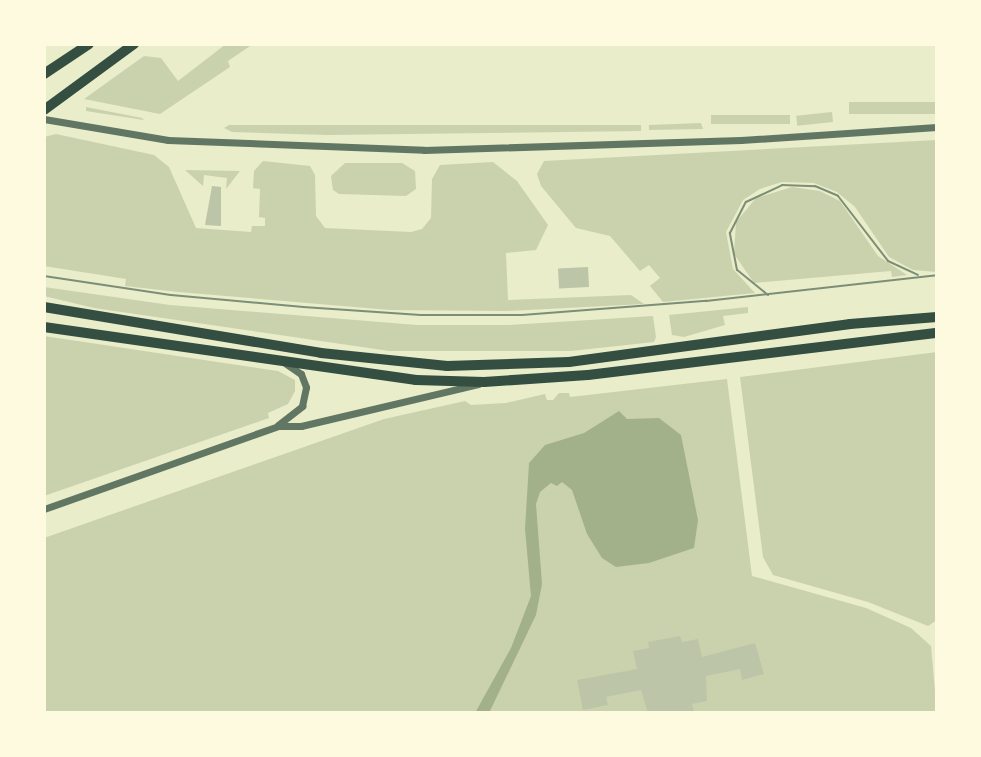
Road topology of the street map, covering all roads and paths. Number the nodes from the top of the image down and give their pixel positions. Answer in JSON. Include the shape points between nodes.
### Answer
{"nodes":[{"id":1,"x":89,"y":44,"type":"edge"},
{"id":2,"x":134,"y":44,"type":"edge"},
{"id":3,"x":44,"y":74,"type":"edge"},
{"id":4,"x":44,"y":110,"type":"edge"},
{"id":5,"x":44,"y":119,"type":"edge"},
{"id":6,"x":937,"y":127,"type":"edge"},
{"id":7,"x":44,"y":307,"type":"edge"},
{"id":8,"x":937,"y":317,"type":"edge"},
{"id":9,"x":44,"y":327,"type":"edge"},
{"id":10,"x":937,"y":333,"type":"edge"},
{"id":11,"x":285,"y":363,"type":"junction"},
{"id":12,"x":484,"y":382,"type":"junction"},
{"id":13,"x":278,"y":426,"type":"junction"},
{"id":14,"x":44,"y":509,"type":"edge"}],
"edges":[{"from":1,"to":3,"type":"main road"},
{"from":2,"to":4,"type":"main road"},
{"from":5,"to":6,"type":"street","via":[[168,140],[424,150],[741,140]]},
{"from":7,"to":8,"type":"main road","via":[[321,353],[447,366],[569,362],[850,324]]},
{"from":9,"to":11,"type":"main road"},
{"from":10,"to":12,"type":"main road"},
{"from":11,"to":12,"type":"main road","via":[[416,380]]},
{"from":11,"to":13,"type":"street","via":[[301,374],[306,387],[302,405]]},
{"from":12,"to":13,"type":"street","via":[[301,426]]},
{"from":13,"to":14,"type":"street"}]}
